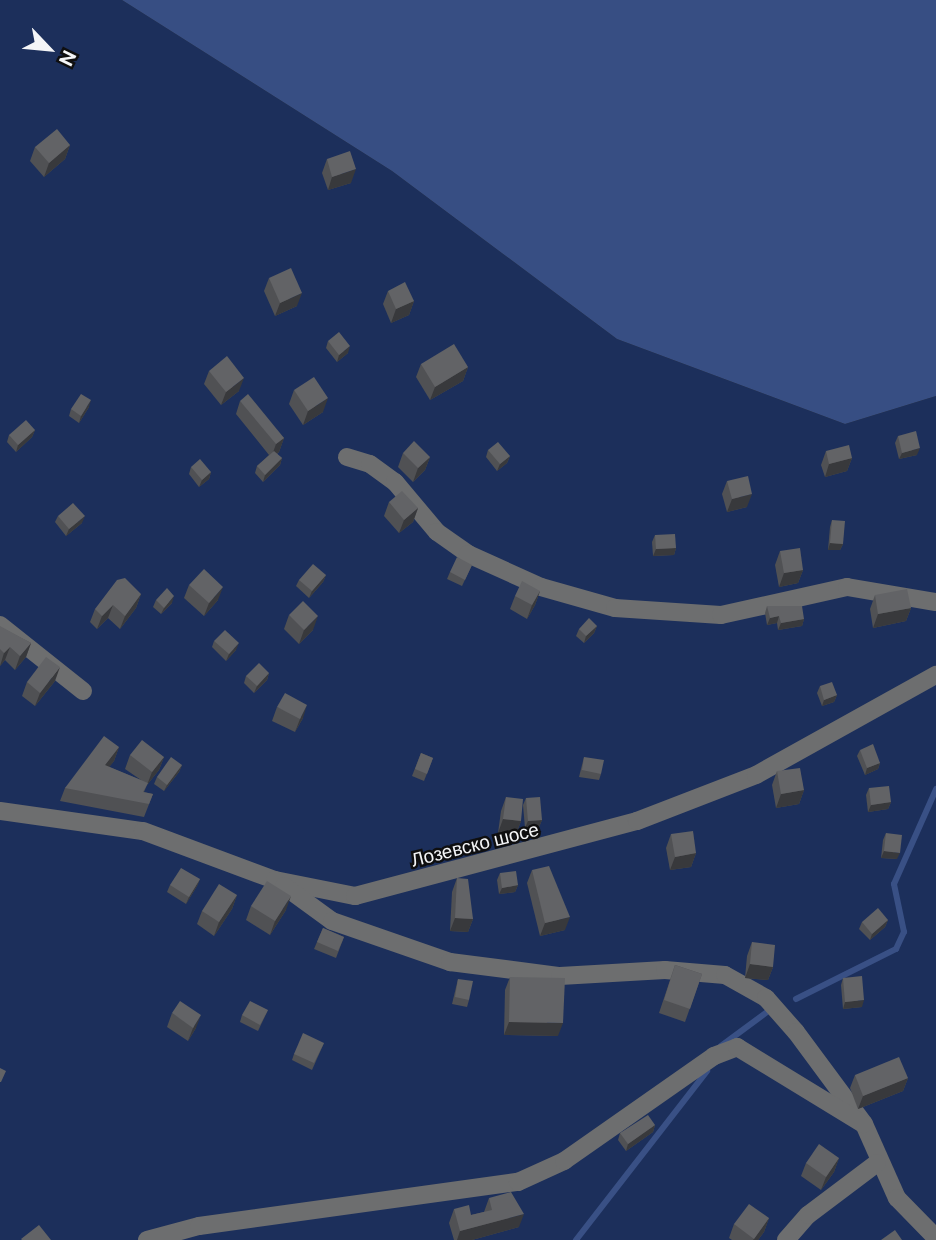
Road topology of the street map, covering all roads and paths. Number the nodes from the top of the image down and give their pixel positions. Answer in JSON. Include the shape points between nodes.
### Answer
{"nodes":[{"id":1,"x":347,"y":457,"type":"dead end"},
{"id":2,"x":936,"y":603,"type":"edge"},
{"id":3,"x":0,"y":625,"type":"edge"},
{"id":4,"x":936,"y":675,"type":"edge"},
{"id":5,"x":83,"y":691,"type":"dead end"},
{"id":6,"x":0,"y":811,"type":"edge"},
{"id":7,"x":275,"y":880,"type":"junction"},
{"id":8,"x":863,"y":1124,"type":"junction"},
{"id":9,"x":877,"y":1163,"type":"junction"},
{"id":10,"x":936,"y":1238,"type":"edge"},
{"id":11,"x":146,"y":1240,"type":"edge"},
{"id":12,"x":786,"y":1240,"type":"edge"}],
"edges":[{"from":1,"to":2,"type":"street","via":[[370,464],[395,482],[437,532],[468,554],[541,587],[615,608],[721,615],[847,587]]},
{"from":3,"to":5,"type":"street"},
{"from":4,"to":7,"type":"street","name":"Лозевско шосе","via":[[756,775],[613,828],[355,896]]},
{"from":6,"to":7,"type":"street","name":"Лозевско шосе","via":[[143,831]]},
{"from":7,"to":8,"type":"street","via":[[332,921],[450,962],[560,976],[665,970],[725,975],[766,998]]},
{"from":8,"to":9,"type":"street"},
{"from":8,"to":11,"type":"street","via":[[737,1047],[714,1056],[564,1161],[518,1182],[199,1226]]},
{"from":9,"to":10,"type":"street","via":[[897,1198]]},
{"from":9,"to":12,"type":"street","via":[[808,1215]]}]}
